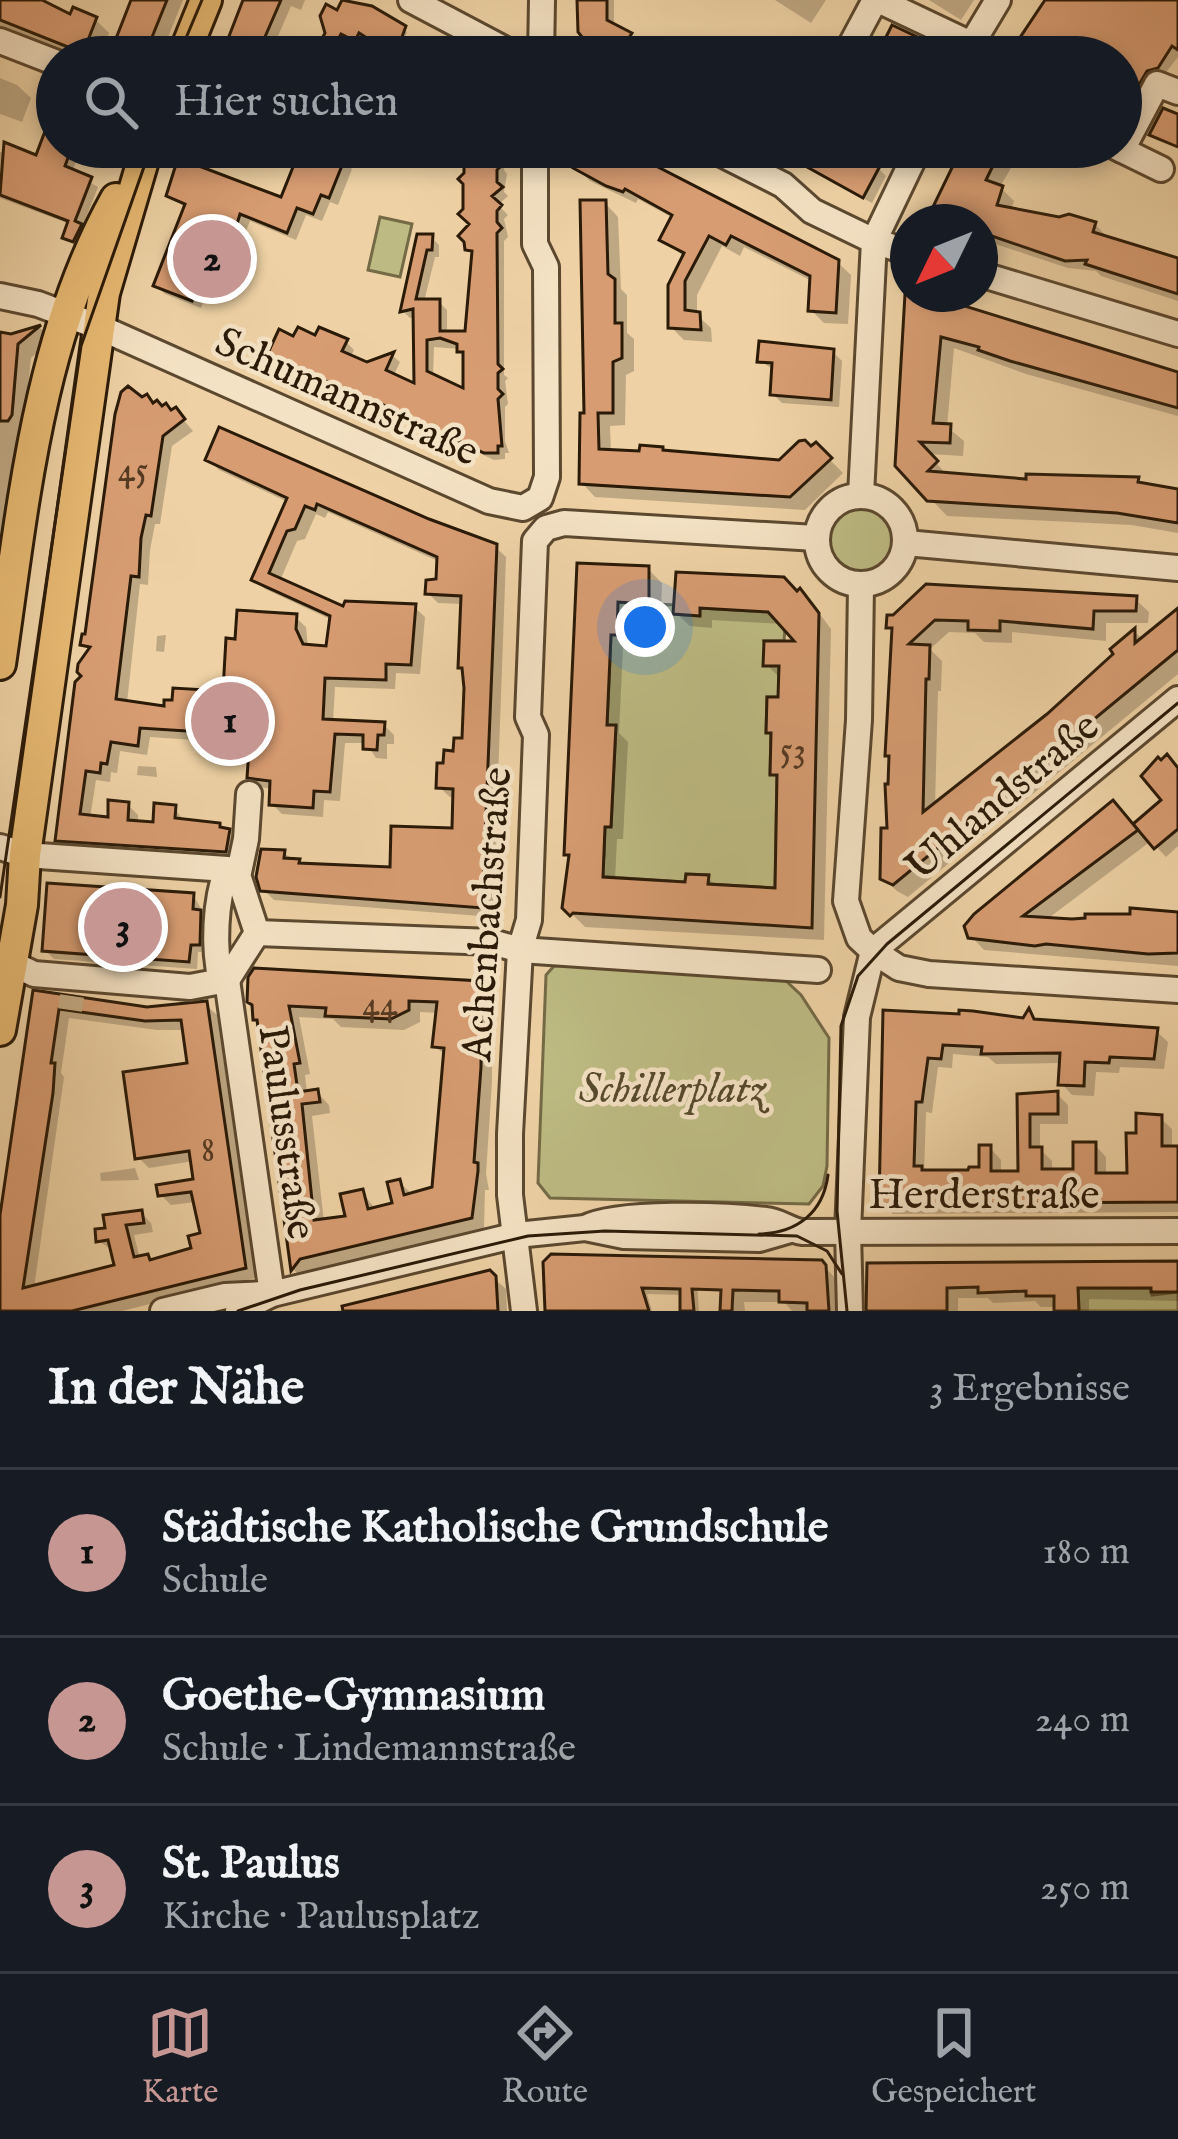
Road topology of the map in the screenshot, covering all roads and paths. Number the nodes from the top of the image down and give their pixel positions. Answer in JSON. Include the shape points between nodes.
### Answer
{"nodes":[{"id":1,"x":206,"y":0,"type":"edge"},
{"id":2,"x":411,"y":0,"type":"edge"},
{"id":3,"x":542,"y":0,"type":"edge"},
{"id":4,"x":877,"y":0,"type":"edge"},
{"id":5,"x":998,"y":0,"type":"edge"},
{"id":6,"x":191,"y":36,"type":"edge"},
{"id":7,"x":479,"y":36,"type":"edge"},
{"id":8,"x":541,"y":36,"type":"edge"},
{"id":9,"x":856,"y":36,"type":"edge"},
{"id":10,"x":941,"y":36,"type":"edge"},
{"id":11,"x":977,"y":36,"type":"edge"},
{"id":12,"x":0,"y":41,"type":"edge"},
{"id":13,"x":36,"y":55,"type":"edge"},
{"id":14,"x":1178,"y":92,"type":"edge"},
{"id":15,"x":1142,"y":109,"type":"edge"},
{"id":16,"x":1142,"y":160,"type":"edge"},
{"id":17,"x":135,"y":168,"type":"edge"},
{"id":18,"x":141,"y":168,"type":"edge"},
{"id":19,"x":535,"y":168,"type":"edge"},
{"id":20,"x":749,"y":168,"type":"edge"},
{"id":21,"x":910,"y":168,"type":"edge"},
{"id":22,"x":1161,"y":169,"type":"dead end"},
{"id":23,"x":874,"y":241,"type":"junction"},
{"id":24,"x":890,"y":246,"type":"edge"},
{"id":25,"x":998,"y":279,"type":"edge"},
{"id":26,"x":0,"y":296,"type":"edge"},
{"id":27,"x":66,"y":314,"type":"junction"},
{"id":28,"x":99,"y":327,"type":"junction"},
{"id":29,"x":1178,"y":334,"type":"edge"},
{"id":30,"x":861,"y":495,"type":"junction"},
{"id":31,"x":538,"y":517,"type":"junction"},
{"id":32,"x":816,"y":538,"type":"junction"},
{"id":33,"x":906,"y":543,"type":"junction"},
{"id":34,"x":1178,"y":568,"type":"edge"},
{"id":35,"x":861,"y":586,"type":"junction"},
{"id":36,"x":0,"y":664,"type":"edge"},
{"id":37,"x":1178,"y":699,"type":"edge"},
{"id":38,"x":249,"y":794,"type":"dead end"},
{"id":39,"x":12,"y":851,"type":"edge"},
{"id":40,"x":232,"y":873,"type":"junction"},
{"id":41,"x":257,"y":933,"type":"junction"},
{"id":42,"x":8,"y":941,"type":"edge"},
{"id":43,"x":520,"y":950,"type":"junction"},
{"id":44,"x":873,"y":951,"type":"junction"},
{"id":45,"x":818,"y":970,"type":"dead end"},
{"id":46,"x":224,"y":981,"type":"junction"},
{"id":47,"x":1178,"y":990,"type":"edge"},
{"id":48,"x":0,"y":1030,"type":"edge"},
{"id":49,"x":848,"y":1231,"type":"junction"},
{"id":50,"x":1178,"y":1231,"type":"edge"},
{"id":51,"x":517,"y":1235,"type":"junction"},
{"id":52,"x":272,"y":1294,"type":"junction"},
{"id":53,"x":163,"y":1311,"type":"edge"},
{"id":54,"x":238,"y":1311,"type":"edge"},
{"id":55,"x":524,"y":1311,"type":"edge"},
{"id":56,"x":850,"y":1311,"type":"edge"}],
"edges":[{"from":1,"to":6,"type":"main road"},
{"from":2,"to":7,"type":"street"},
{"from":3,"to":8,"type":"street"},
{"from":4,"to":9,"type":"street"},
{"from":4,"to":10,"type":"street"},
{"from":5,"to":11,"type":"street"},
{"from":12,"to":13,"type":"street"},
{"from":14,"to":15,"type":"street","via":[[1157,84]]},
{"from":16,"to":22,"type":"street"},
{"from":17,"to":27,"type":"main road"},
{"from":18,"to":28,"type":"main road"},
{"from":19,"to":31,"type":"street","name":"Achenbachstraße","via":[[535,244],[546,267],[547,477]]},
{"from":20,"to":23,"type":"street","via":[[812,212]]},
{"from":21,"to":23,"type":"street"},
{"from":23,"to":24,"type":"street"},
{"from":23,"to":30,"type":"street"},
{"from":25,"to":29,"type":"street"},
{"from":26,"to":27,"type":"street","name":"Schumannstraße"},
{"from":27,"to":28,"type":"street","name":"Schumannstraße"},
{"from":27,"to":36,"type":"main road","via":[[30,457]]},
{"from":28,"to":31,"type":"street","name":"Schumannstraße"},
{"from":28,"to":39,"type":"main road"},
{"from":30,"to":32,"type":"street","via":[[832,509]]},
{"from":30,"to":33,"type":"street","via":[[891,512]]},
{"from":31,"to":32,"type":"street","name":"Schumannstraße"},
{"from":31,"to":43,"type":"street","name":"Achenbachstraße","via":[[530,920]]},
{"from":32,"to":35,"type":"street","via":[[831,568]]},
{"from":33,"to":34,"type":"street"},
{"from":33,"to":35,"type":"street","via":[[890,571]]},
{"from":35,"to":44,"type":"street","via":[[846,901],[859,938]]},
{"from":37,"to":44,"type":"street","name":"Uhlandstraße"},
{"from":38,"to":40,"type":"street","name":"Paulusstraße"},
{"from":39,"to":40,"type":"street"},
{"from":39,"to":42,"type":"main road"},
{"from":40,"to":41,"type":"street"},
{"from":40,"to":46,"type":"street","name":"Paulusstraße","via":[[221,884],[217,963]]},
{"from":41,"to":43,"type":"street","via":[[493,942]]},
{"from":41,"to":46,"type":"street"},
{"from":42,"to":46,"type":"street","via":[[34,974],[73,986]]},
{"from":42,"to":48,"type":"main road"},
{"from":43,"to":45,"type":"street"},
{"from":43,"to":51,"type":"street","name":"Achenbachstraße","via":[[510,1195]]},
{"from":44,"to":47,"type":"street","via":[[898,968],[929,974]]},
{"from":44,"to":49,"type":"street","via":[[857,1017]]},
{"from":46,"to":52,"type":"street","name":"Paulusstraße"},
{"from":49,"to":50,"type":"street","name":"Herderstraße"},
{"from":49,"to":51,"type":"street","name":"Herderstraße","via":[[790,1230],[759,1239],[585,1228]]},
{"from":49,"to":56,"type":"street"},
{"from":51,"to":52,"type":"street","name":"Herderstraße"},
{"from":51,"to":55,"type":"street","name":"Achenbachstraße"},
{"from":52,"to":53,"type":"street","name":"Herderstraße"},
{"from":52,"to":54,"type":"street","name":"Herderstraße"}]}
